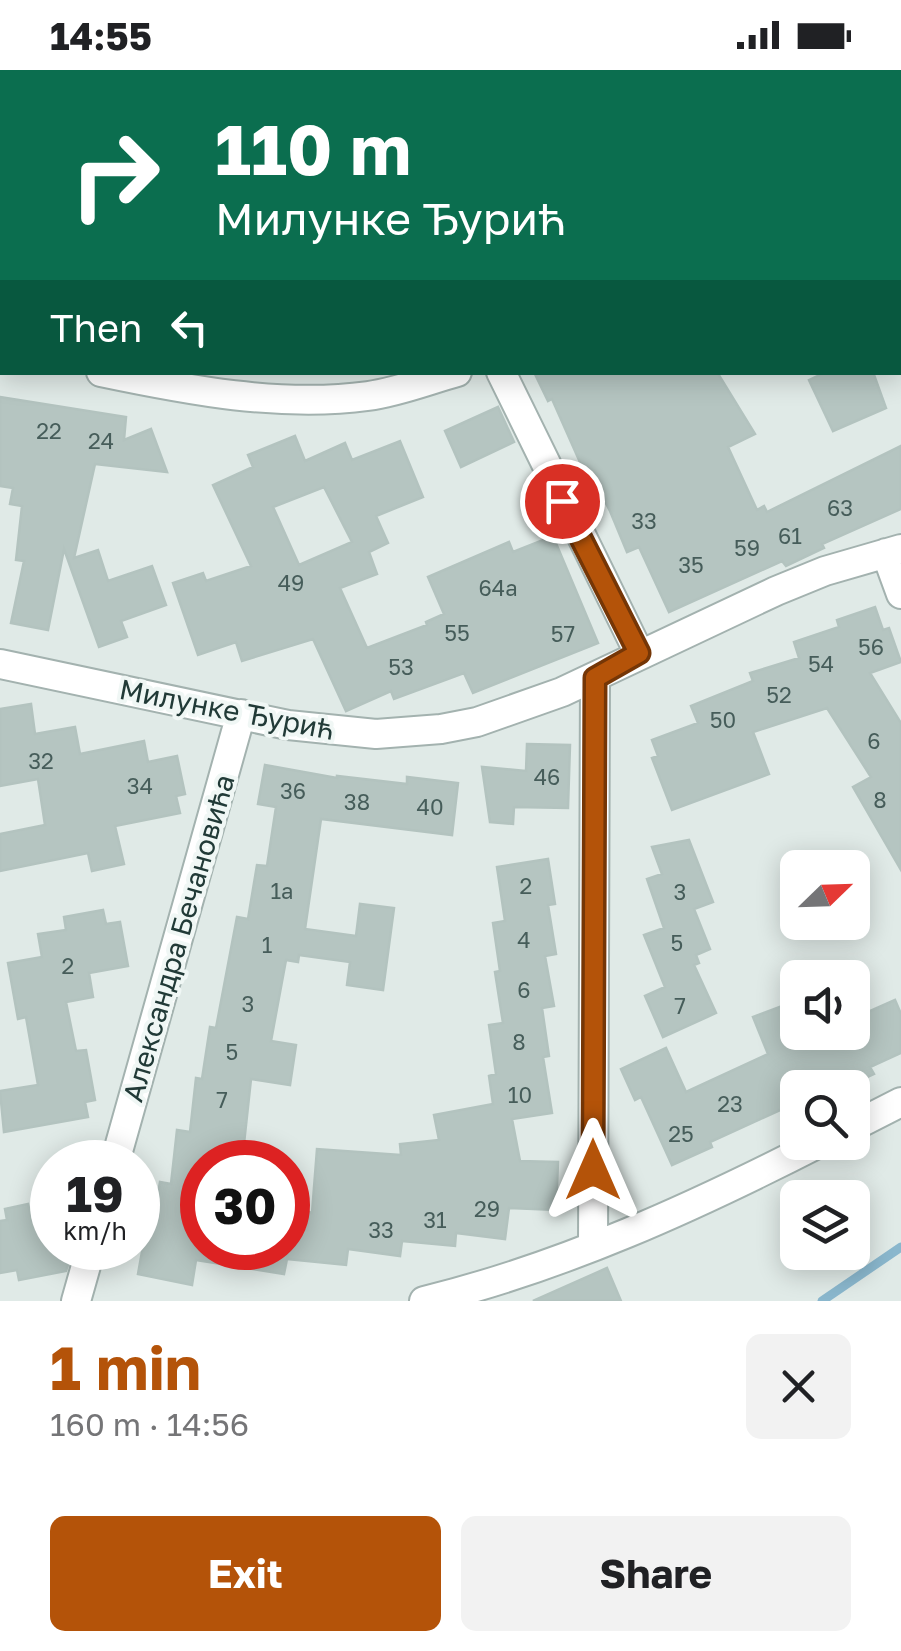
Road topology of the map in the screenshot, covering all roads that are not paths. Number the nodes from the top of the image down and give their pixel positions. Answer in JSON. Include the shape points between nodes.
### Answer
{"nodes":[{"id":1,"x":119,"y":375,"type":"edge"},
{"id":2,"x":447,"y":375,"type":"edge"},
{"id":3,"x":502,"y":375,"type":"edge"},
{"id":4,"x":894,"y":551,"type":"edge"},
{"id":5,"x":901,"y":594,"type":"edge"},
{"id":6,"x":639,"y":653,"type":"junction"},
{"id":7,"x":0,"y":664,"type":"edge"},
{"id":8,"x":595,"y":678,"type":"junction"},
{"id":9,"x":241,"y":714,"type":"junction"},
{"id":10,"x":901,"y":1102,"type":"edge"},
{"id":11,"x":870,"y":1118,"type":"edge"},
{"id":12,"x":121,"y":1140,"type":"edge"},
{"id":13,"x":784,"y":1160,"type":"edge"},
{"id":14,"x":592,"y":1246,"type":"junction"},
{"id":15,"x":85,"y":1270,"type":"edge"},
{"id":16,"x":76,"y":1301,"type":"edge"},
{"id":17,"x":424,"y":1301,"type":"edge"}],
"edges":[{"from":1,"to":2,"type":"street","via":[[312,401],[372,395]]},
{"from":3,"to":6,"type":"street"},
{"from":4,"to":5,"type":"street"},
{"from":4,"to":6,"type":"street","name":"Милунке Ђурић","via":[[825,571]]},
{"from":6,"to":8,"type":"street","name":"Милунке Ђурић"},
{"from":7,"to":9,"type":"street","name":"Милунке Ђурић"},
{"from":8,"to":9,"type":"street","name":"Милунке Ђурић","via":[[521,708],[440,729],[335,731]]},
{"from":8,"to":14,"type":"street"},
{"from":9,"to":12,"type":"street","name":"Александра Бечановића"},
{"from":10,"to":11,"type":"street"},
{"from":13,"to":14,"type":"street"},
{"from":14,"to":17,"type":"street"},
{"from":15,"to":16,"type":"street"}]}
